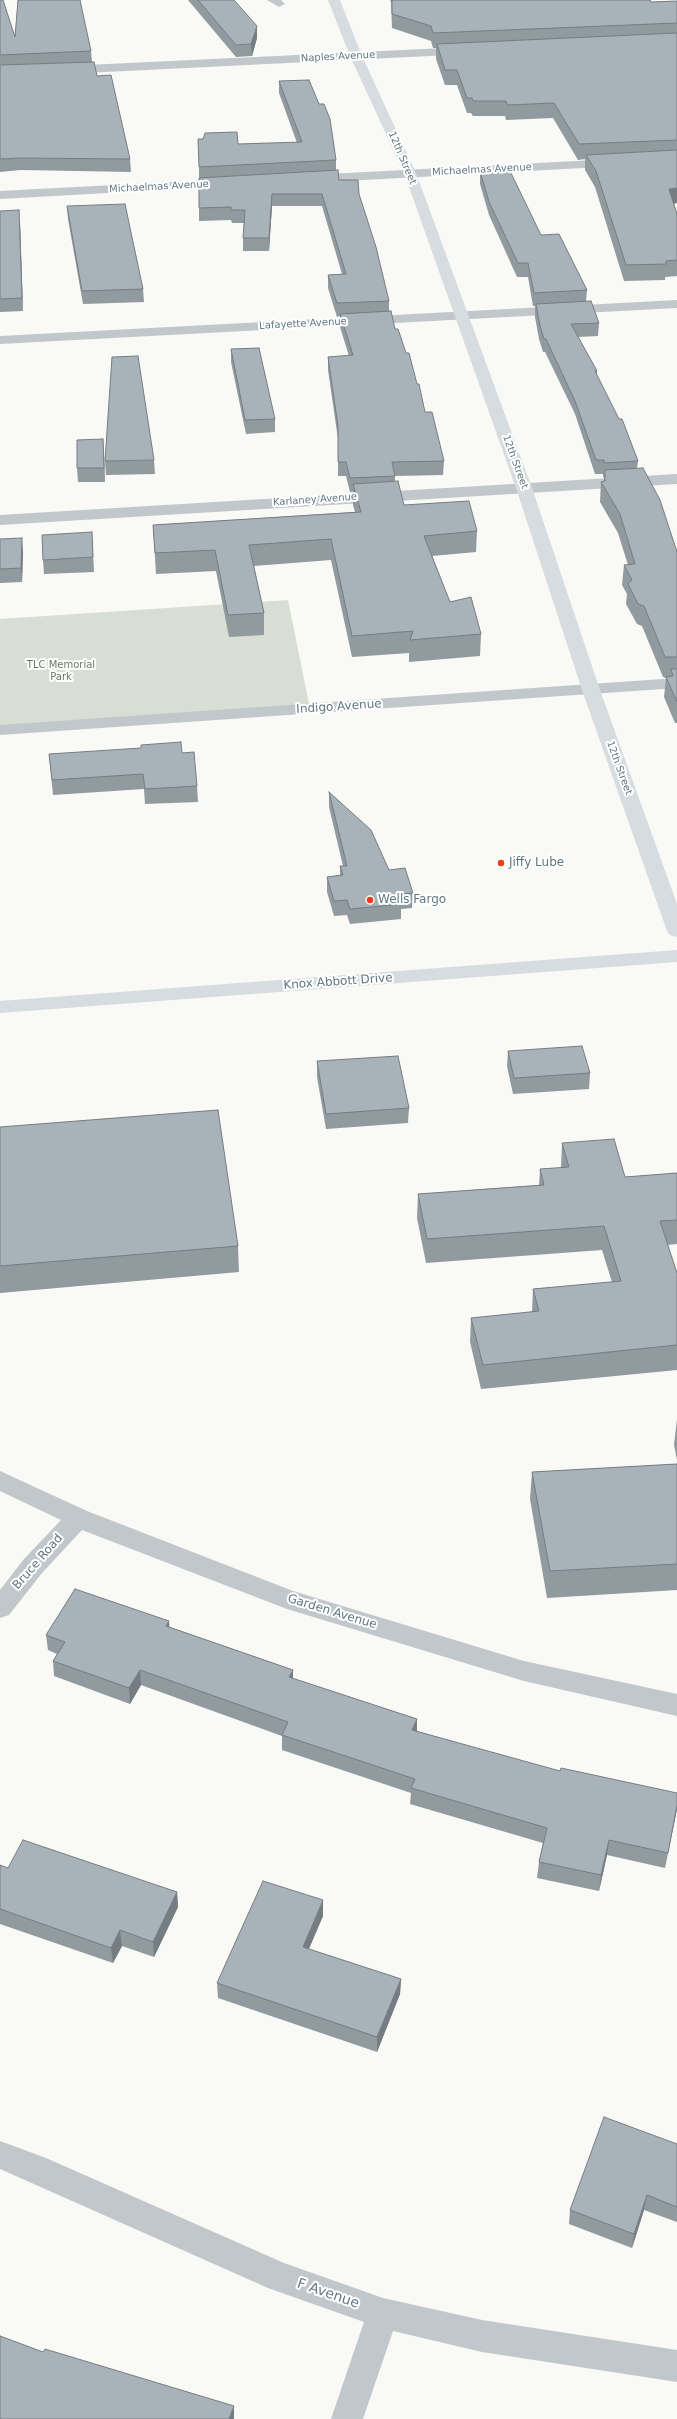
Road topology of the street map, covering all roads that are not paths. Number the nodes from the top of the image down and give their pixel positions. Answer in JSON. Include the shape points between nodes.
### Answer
{"nodes":[{"id":1,"x":334,"y":0,"type":"edge"},
{"id":2,"x":482,"y":51,"type":"edge"},
{"id":3,"x":356,"y":56,"type":"junction"},
{"id":4,"x":55,"y":70,"type":"edge"},
{"id":5,"x":630,"y":162,"type":"edge"},
{"id":6,"x":410,"y":173,"type":"junction"},
{"id":7,"x":293,"y":179,"type":"edge"},
{"id":8,"x":238,"y":182,"type":"edge"},
{"id":9,"x":0,"y":195,"type":"edge"},
{"id":10,"x":677,"y":304,"type":"edge"},
{"id":11,"x":462,"y":315,"type":"junction"},
{"id":12,"x":0,"y":340,"type":"edge"},
{"id":13,"x":677,"y":478,"type":"edge"},
{"id":14,"x":524,"y":488,"type":"junction"},
{"id":15,"x":0,"y":520,"type":"edge"},
{"id":16,"x":677,"y":683,"type":"edge"},
{"id":17,"x":591,"y":690,"type":"junction"},
{"id":18,"x":0,"y":730,"type":"edge"},
{"id":19,"x":677,"y":931,"type":"edge"},
{"id":20,"x":677,"y":956,"type":"edge"},
{"id":21,"x":0,"y":1007,"type":"edge"},
{"id":22,"x":0,"y":1480,"type":"edge"},
{"id":23,"x":78,"y":1518,"type":"junction"},
{"id":24,"x":0,"y":1608,"type":"edge"},
{"id":25,"x":677,"y":1705,"type":"edge"},
{"id":26,"x":0,"y":2155,"type":"edge"},
{"id":27,"x":383,"y":2313,"type":"junction"},
{"id":28,"x":677,"y":2366,"type":"edge"},
{"id":29,"x":347,"y":2419,"type":"edge"}],
"edges":[{"from":1,"to":3,"type":"main road","name":"12th Street"},
{"from":2,"to":3,"type":"street","name":"Naples Avenue"},
{"from":3,"to":4,"type":"street","name":"Naples Avenue"},
{"from":3,"to":6,"type":"main road","name":"12th Street"},
{"from":5,"to":6,"type":"street","name":"Michaelmas Avenue"},
{"from":6,"to":7,"type":"street","name":"Michaelmas Avenue"},
{"from":6,"to":11,"type":"main road","name":"12th Street"},
{"from":8,"to":9,"type":"street","name":"Michaelmas Avenue"},
{"from":10,"to":11,"type":"street","name":"Lafayette Avenue"},
{"from":11,"to":12,"type":"street","name":"Lafayette Avenue"},
{"from":11,"to":14,"type":"main road","name":"12th Street"},
{"from":13,"to":14,"type":"street","name":"Karlaney Avenue"},
{"from":14,"to":15,"type":"street","name":"Karlaney Avenue"},
{"from":14,"to":17,"type":"main road","name":"12th Street"},
{"from":16,"to":17,"type":"street","name":"Indigo Avenue"},
{"from":17,"to":18,"type":"street","name":"Indigo Avenue"},
{"from":17,"to":19,"type":"main road","name":"12th Street"},
{"from":20,"to":21,"type":"main road","name":"Knox Abbott Drive"},
{"from":22,"to":23,"type":"street","name":"Garden Avenue"},
{"from":23,"to":24,"type":"street","name":"Bruce Road","via":[[33,1566]]},
{"from":23,"to":25,"type":"street","name":"Garden Avenue","via":[[287,1599],[524,1671]]},
{"from":26,"to":27,"type":"street","name":"F Avenue","via":[[35,2168],[279,2277]]},
{"from":27,"to":28,"type":"street","name":"F Avenue","via":[[482,2336]]},
{"from":27,"to":29,"type":"street"}]}
